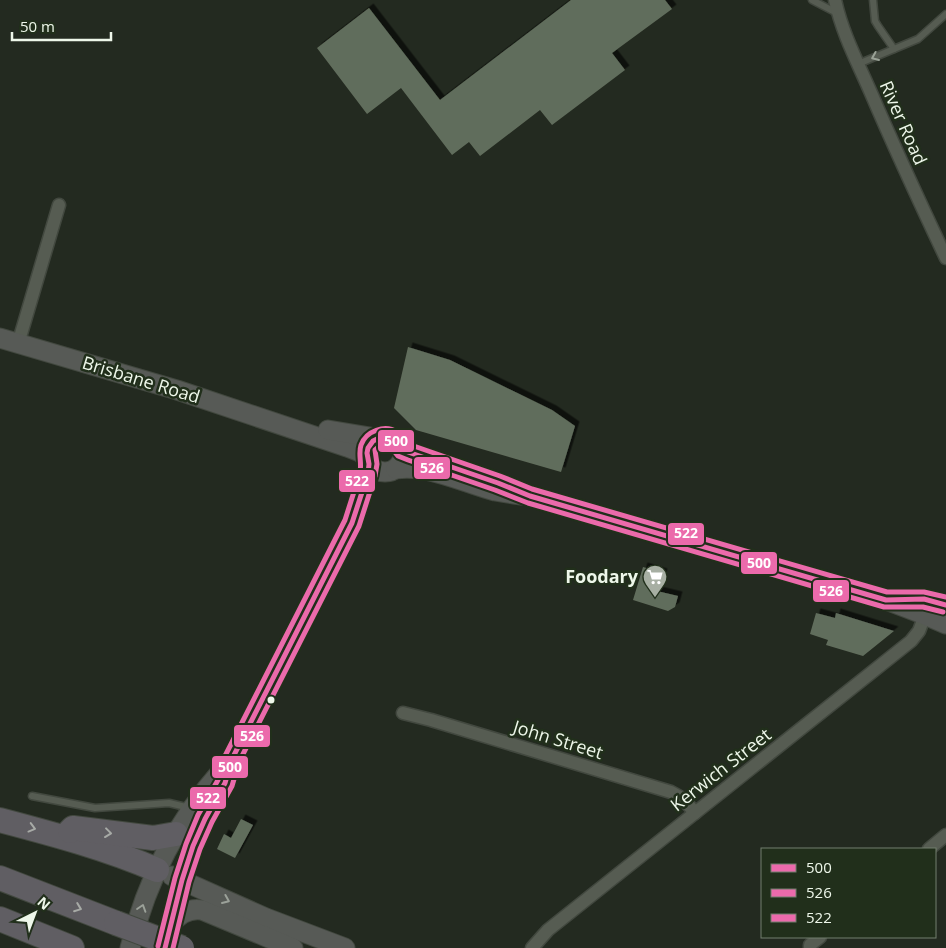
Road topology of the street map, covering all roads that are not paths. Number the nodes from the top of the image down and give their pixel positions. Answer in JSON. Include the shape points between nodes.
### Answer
{"nodes":[{"id":1,"x":812,"y":0,"type":"edge"},
{"id":2,"x":836,"y":0,"type":"edge"},
{"id":3,"x":873,"y":0,"type":"edge"},
{"id":4,"x":838,"y":13,"type":"junction"},
{"id":5,"x":946,"y":14,"type":"edge"},
{"id":6,"x":894,"y":49,"type":"junction"},
{"id":7,"x":858,"y":64,"type":"junction"},
{"id":8,"x":59,"y":205,"type":"dead end"},
{"id":9,"x":946,"y":258,"type":"edge"},
{"id":10,"x":0,"y":338,"type":"edge"},
{"id":11,"x":18,"y":344,"type":"junction"},
{"id":12,"x":281,"y":424,"type":"junction"},
{"id":13,"x":376,"y":438,"type":"junction"},
{"id":14,"x":402,"y":449,"type":"junction"},
{"id":15,"x":368,"y":461,"type":"junction"},
{"id":16,"x":393,"y":470,"type":"junction"},
{"id":17,"x":530,"y":496,"type":"junction"},
{"id":18,"x":352,"y":523,"type":"junction"},
{"id":19,"x":886,"y":600,"type":"junction"},
{"id":20,"x":946,"y":605,"type":"edge"},
{"id":21,"x":925,"y":615,"type":"junction"},
{"id":22,"x":946,"y":624,"type":"edge"},
{"id":23,"x":403,"y":713,"type":"dead end"},
{"id":24,"x":232,"y":759,"type":"junction"},
{"id":25,"x":32,"y":796,"type":"dead end"},
{"id":26,"x":192,"y":808,"type":"junction"},
{"id":27,"x":695,"y":813,"type":"junction"},
{"id":28,"x":0,"y":820,"type":"edge"},
{"id":29,"x":176,"y":834,"type":"junction"},
{"id":30,"x":946,"y":836,"type":"edge"},
{"id":31,"x":63,"y":837,"type":"junction"},
{"id":32,"x":930,"y":848,"type":"edge"},
{"id":33,"x":157,"y":870,"type":"junction"},
{"id":34,"x":0,"y":878,"type":"edge"},
{"id":35,"x":182,"y":880,"type":"junction"},
{"id":36,"x":0,"y":920,"type":"edge"},
{"id":37,"x":171,"y":924,"type":"junction"},
{"id":38,"x":819,"y":938,"type":"edge"},
{"id":39,"x":810,"y":947,"type":"edge"},
{"id":40,"x":72,"y":948,"type":"edge"},
{"id":41,"x":130,"y":948,"type":"edge"},
{"id":42,"x":165,"y":948,"type":"edge"},
{"id":43,"x":182,"y":948,"type":"edge"},
{"id":44,"x":293,"y":948,"type":"edge"},
{"id":45,"x":345,"y":948,"type":"edge"},
{"id":46,"x":532,"y":948,"type":"edge"}],
"edges":[{"from":1,"to":4,"type":"lane"},
{"from":2,"to":4,"type":"street","name":"River Road"},
{"from":3,"to":6,"type":"lane","via":[[875,21]]},
{"from":4,"to":7,"type":"street","name":"River Road"},
{"from":5,"to":6,"type":"lane","via":[[918,38]]},
{"from":6,"to":7,"type":"lane","one_way":true},
{"from":7,"to":9,"type":"street","name":"River Road"},
{"from":8,"to":11,"type":"street"},
{"from":10,"to":11,"type":"main road","name":"Brisbane Road"},
{"from":11,"to":12,"type":"main road","name":"Brisbane Road"},
{"from":12,"to":13,"type":"main road","name":"Brisbane Road"},
{"from":12,"to":15,"type":"main road","name":"Brisbane Road","via":[[360,452]]},
{"from":13,"to":14,"type":"main road","via":[[394,439]]},
{"from":13,"to":15,"type":"main road","via":[[368,447]]},
{"from":14,"to":16,"type":"main road","via":[[403,458]]},
{"from":14,"to":17,"type":"main road"},
{"from":15,"to":16,"type":"main road","via":[[379,472]]},
{"from":15,"to":18,"type":"main road","via":[[364,487]]},
{"from":16,"to":17,"type":"main road","via":[[406,467],[422,469],[496,491]]},
{"from":16,"to":18,"type":"main road","via":[[382,480]]},
{"from":17,"to":19,"type":"main road"},
{"from":18,"to":24,"type":"main road"},
{"from":19,"to":20,"type":"lane","via":[[920,598]]},
{"from":19,"to":21,"type":"main road"},
{"from":21,"to":22,"type":"main road"},
{"from":21,"to":27,"type":"street","name":"Kerwich Street","via":[[911,641]]},
{"from":23,"to":27,"type":"street","name":"John Street","via":[[671,792],[684,800]]},
{"from":24,"to":26,"type":"main road"},
{"from":24,"to":35,"type":"main road","via":[[225,783],[193,846]]},
{"from":25,"to":26,"type":"lane","via":[[95,808],[169,803]]},
{"from":26,"to":29,"type":"main road"},
{"from":27,"to":46,"type":"street","name":"Kerwich Street","via":[[548,930]]},
{"from":28,"to":31,"type":"highway","one_way":true},
{"from":31,"to":29,"type":"highway","one_way":true,"via":[[73,828],[153,838]]},
{"from":29,"to":33,"type":"main road"},
{"from":30,"to":32,"type":"street"},
{"from":31,"to":33,"type":"highway"},
{"from":33,"to":35,"type":"main road"},
{"from":41,"to":33,"type":"main road","one_way":true},
{"from":34,"to":43,"type":"highway","one_way":true,"bridge":true},
{"from":35,"to":37,"type":"main road"},
{"from":35,"to":45,"type":"main road","one_way":true,"via":[[266,918]]},
{"from":36,"to":40,"type":"highway"},
{"from":37,"to":42,"type":"main road"},
{"from":37,"to":44,"type":"main road","via":[[187,911],[202,910]]},
{"from":38,"to":39,"type":"street"}]}
